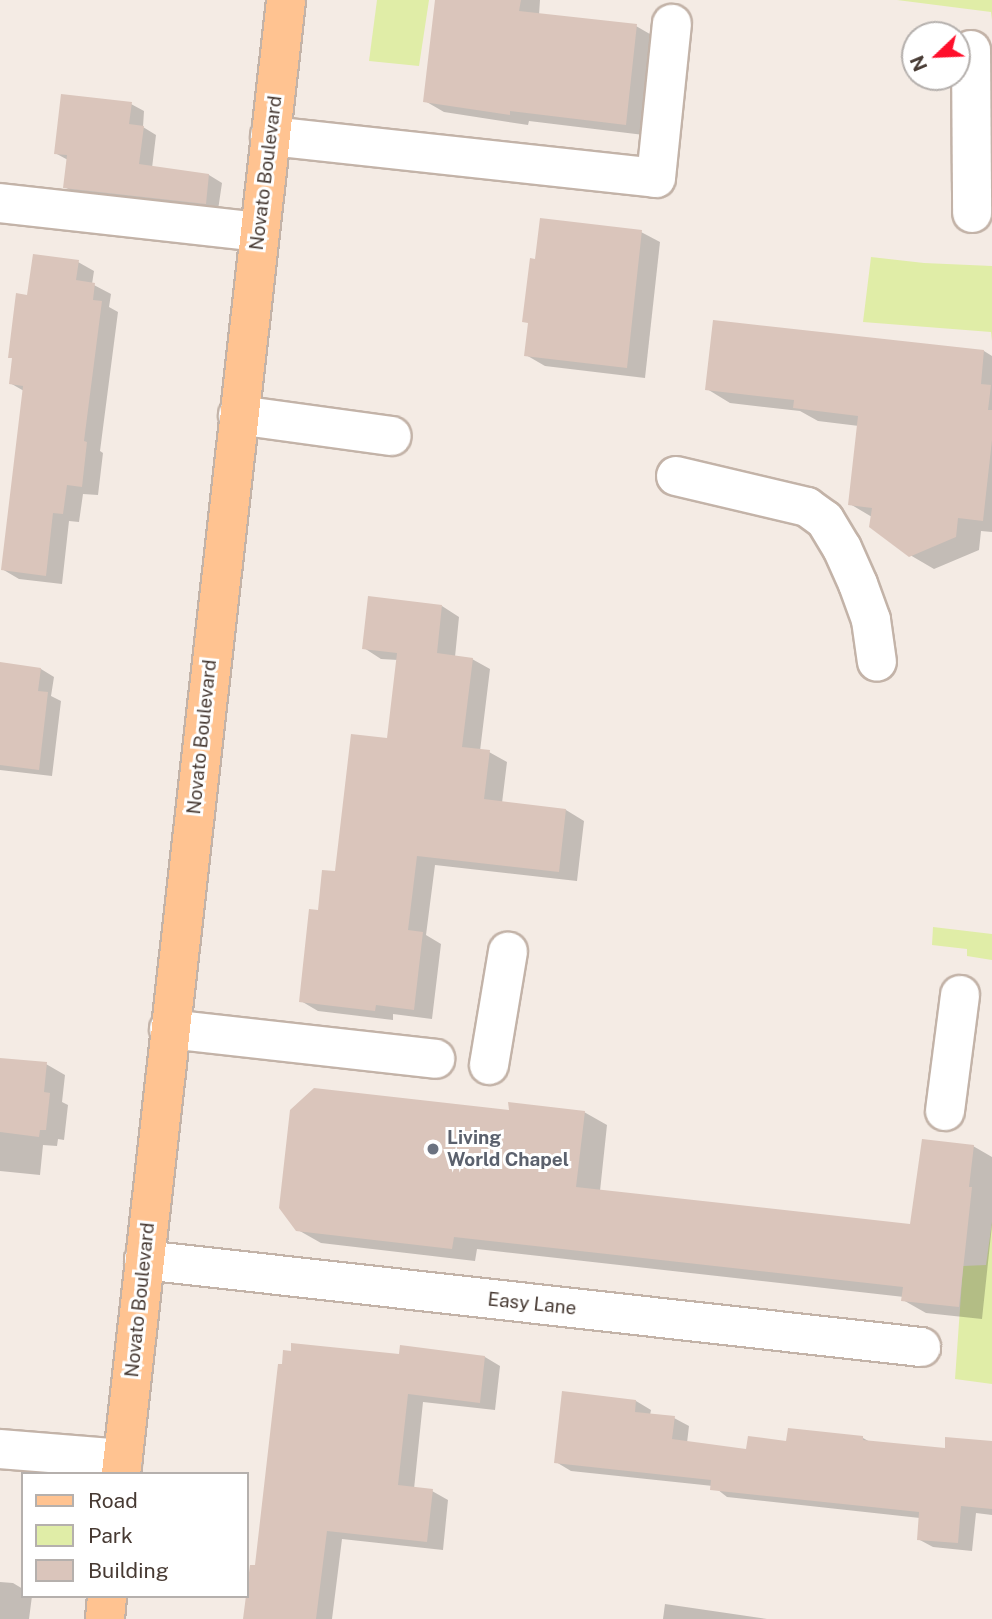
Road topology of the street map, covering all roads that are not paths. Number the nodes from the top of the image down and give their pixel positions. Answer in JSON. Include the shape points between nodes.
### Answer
{"nodes":[{"id":1,"x":286,"y":0,"type":"edge"},
{"id":2,"x":672,"y":24,"type":"dead end"},
{"id":3,"x":971,"y":50,"type":"dead end"},
{"id":4,"x":271,"y":136,"type":"junction"},
{"id":5,"x":0,"y":203,"type":"edge"},
{"id":6,"x":972,"y":213,"type":"dead end"},
{"id":7,"x":259,"y":232,"type":"junction"},
{"id":8,"x":238,"y":415,"type":"junction"},
{"id":9,"x":392,"y":436,"type":"dead end"},
{"id":10,"x":676,"y":475,"type":"dead end"},
{"id":11,"x":877,"y":662,"type":"dead end"},
{"id":12,"x":508,"y":952,"type":"dead end"},
{"id":13,"x":960,"y":995,"type":"dead end"},
{"id":14,"x":169,"y":1029,"type":"junction"},
{"id":15,"x":435,"y":1059,"type":"dead end"},
{"id":16,"x":489,"y":1065,"type":"dead end"},
{"id":17,"x":945,"y":1111,"type":"dead end"},
{"id":18,"x":144,"y":1260,"type":"junction"},
{"id":19,"x":921,"y":1347,"type":"dead end"},
{"id":20,"x":0,"y":1449,"type":"edge"},
{"id":21,"x":122,"y":1466,"type":"edge"},
{"id":22,"x":107,"y":1598,"type":"edge"},
{"id":23,"x":105,"y":1619,"type":"edge"}],
"edges":[{"from":1,"to":4,"type":"main road","name":"Novato Boulevard"},
{"from":2,"to":4,"type":"street","via":[[656,178]]},
{"from":3,"to":6,"type":"street"},
{"from":4,"to":7,"type":"main road","name":"Novato Boulevard"},
{"from":5,"to":7,"type":"street"},
{"from":7,"to":8,"type":"main road","name":"Novato Boulevard"},
{"from":8,"to":9,"type":"street"},
{"from":8,"to":14,"type":"main road","name":"Novato Boulevard"},
{"from":10,"to":11,"type":"street","via":[[807,507],[825,520],[858,584],[871,620]]},
{"from":12,"to":16,"type":"street"},
{"from":13,"to":17,"type":"street"},
{"from":14,"to":15,"type":"street"},
{"from":14,"to":18,"type":"main road","name":"Novato Boulevard"},
{"from":18,"to":19,"type":"street","name":"Easy Lane"},
{"from":18,"to":21,"type":"main road","name":"Novato Boulevard"},
{"from":20,"to":21,"type":"street"},
{"from":22,"to":23,"type":"main road"}]}
